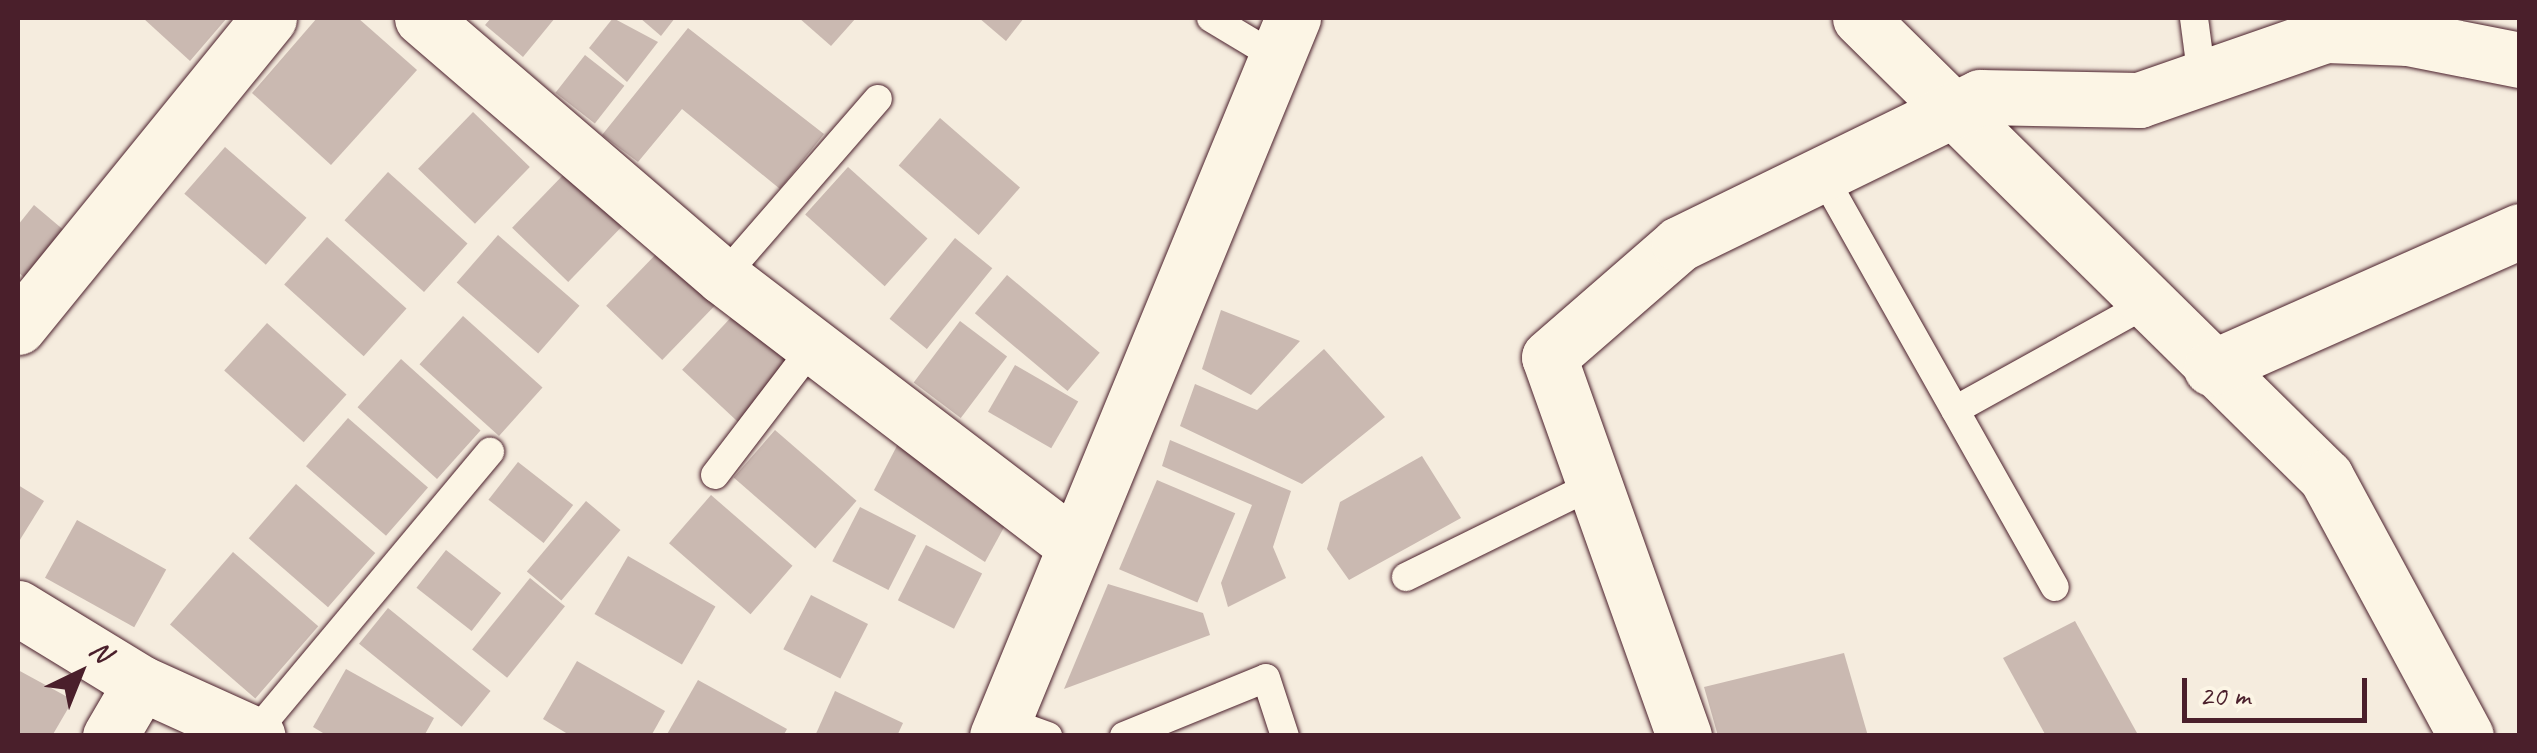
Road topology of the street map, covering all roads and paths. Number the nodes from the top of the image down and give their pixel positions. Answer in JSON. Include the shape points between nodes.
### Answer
{"nodes":[{"id":1,"x":269,"y":18,"type":"edge"},
{"id":2,"x":422,"y":18,"type":"edge"},
{"id":3,"x":1211,"y":18,"type":"edge"},
{"id":4,"x":1860,"y":18,"type":"edge"},
{"id":5,"x":2194,"y":18,"type":"edge"},
{"id":6,"x":1284,"y":37,"type":"edge"},
{"id":7,"x":2520,"y":60,"type":"edge"},
{"id":8,"x":2202,"y":79,"type":"junction"},
{"id":9,"x":878,"y":99,"type":"dead end"},
{"id":10,"x":1948,"y":113,"type":"junction"},
{"id":11,"x":1822,"y":174,"type":"junction"},
{"id":12,"x":2520,"y":231,"type":"edge"},
{"id":13,"x":723,"y":278,"type":"junction"},
{"id":14,"x":2146,"y":304,"type":"junction"},
{"id":15,"x":18,"y":327,"type":"edge"},
{"id":16,"x":814,"y":346,"type":"junction"},
{"id":17,"x":2212,"y":368,"type":"junction"},
{"id":18,"x":1955,"y":410,"type":"junction"},
{"id":19,"x":490,"y":452,"type":"dead end"},
{"id":20,"x":715,"y":475,"type":"dead end"},
{"id":21,"x":1596,"y":484,"type":"junction"},
{"id":22,"x":1072,"y":544,"type":"junction"},
{"id":23,"x":1406,"y":577,"type":"dead end"},
{"id":24,"x":2055,"y":587,"type":"dead end"},
{"id":25,"x":18,"y":608,"type":"edge"},
{"id":26,"x":141,"y":683,"type":"junction"},
{"id":27,"x":1016,"y":730,"type":"edge"},
{"id":28,"x":256,"y":735,"type":"edge"},
{"id":29,"x":110,"y":736,"type":"edge"},
{"id":30,"x":1124,"y":736,"type":"edge"},
{"id":31,"x":1285,"y":736,"type":"edge"},
{"id":32,"x":1684,"y":736,"type":"edge"},
{"id":33,"x":2466,"y":736,"type":"edge"}],
"edges":[{"from":1,"to":15,"type":"street"},
{"from":2,"to":13,"type":"street"},
{"from":3,"to":6,"type":"lane"},
{"from":4,"to":10,"type":"street"},
{"from":5,"to":8,"type":"lane"},
{"from":6,"to":22,"type":"street"},
{"from":7,"to":8,"type":"street","via":[[2326,35]]},
{"from":8,"to":10,"type":"street","via":[[2138,100],[1980,97]]},
{"from":9,"to":13,"type":"lane"},
{"from":10,"to":11,"type":"street"},
{"from":10,"to":14,"type":"street"},
{"from":11,"to":18,"type":"lane"},
{"from":11,"to":21,"type":"street","via":[[1679,244],[1550,357]]},
{"from":12,"to":17,"type":"street"},
{"from":13,"to":16,"type":"street"},
{"from":14,"to":17,"type":"street"},
{"from":14,"to":18,"type":"lane"},
{"from":16,"to":20,"type":"lane"},
{"from":16,"to":22,"type":"street"},
{"from":17,"to":33,"type":"street","via":[[2326,477]]},
{"from":18,"to":24,"type":"lane"},
{"from":19,"to":28,"type":"lane"},
{"from":21,"to":23,"type":"lane"},
{"from":21,"to":32,"type":"street"},
{"from":22,"to":27,"type":"street"},
{"from":25,"to":26,"type":"street"},
{"from":26,"to":28,"type":"street"},
{"from":26,"to":29,"type":"street"},
{"from":30,"to":31,"type":"lane","via":[[1266,678]]}]}
